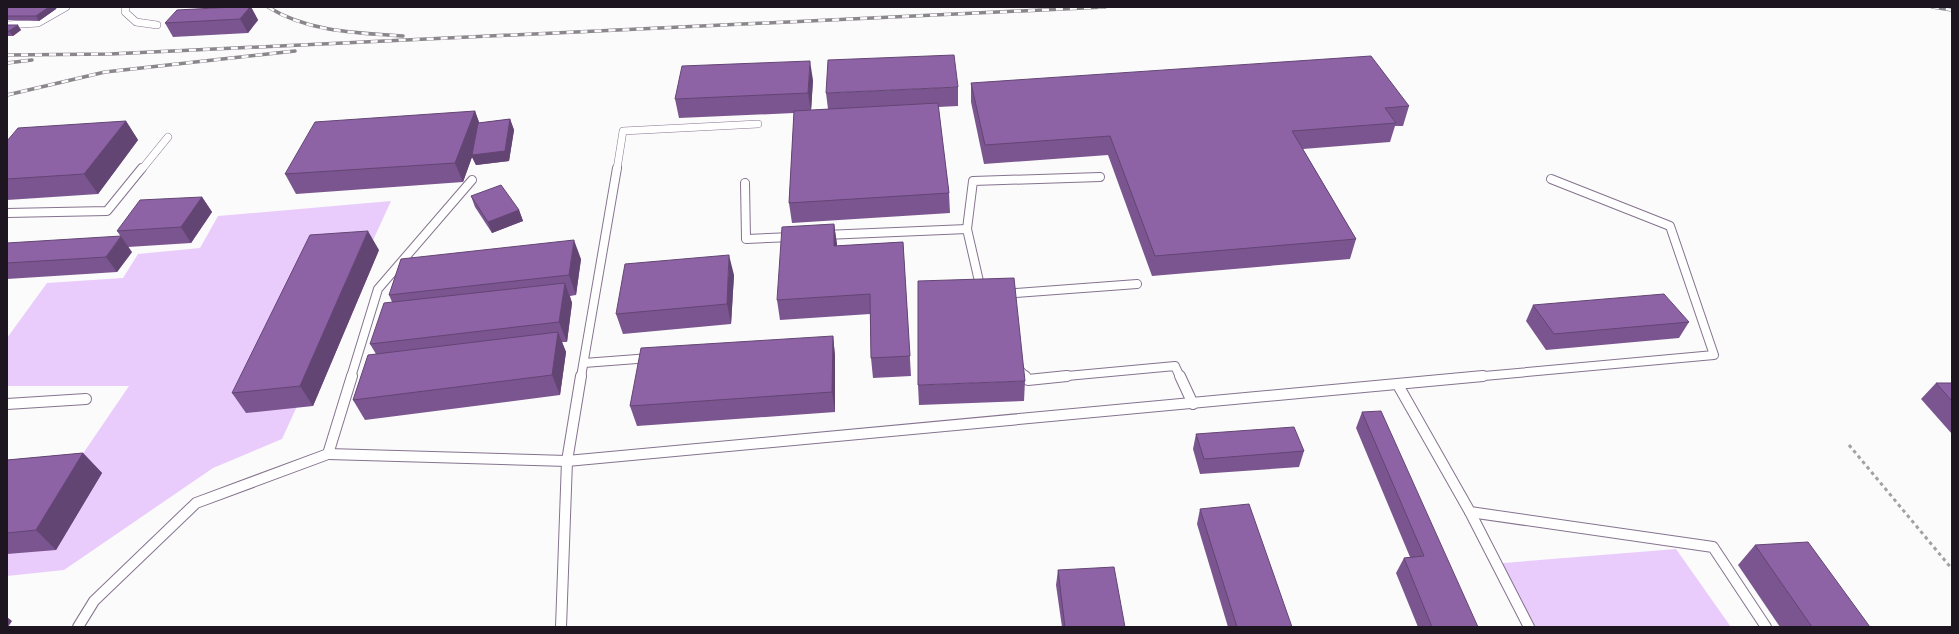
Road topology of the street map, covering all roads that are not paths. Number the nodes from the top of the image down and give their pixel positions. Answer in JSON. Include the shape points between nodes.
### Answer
{"nodes":[{"id":1,"x":66,"y":7,"type":"edge"},
{"id":2,"x":126,"y":7,"type":"edge"},
{"id":3,"x":7,"y":25,"type":"edge"},
{"id":4,"x":157,"y":25,"type":"dead end"},
{"id":5,"x":758,"y":124,"type":"dead end"},
{"id":6,"x":168,"y":138,"type":"dead end"},
{"id":7,"x":1100,"y":176,"type":"dead end"},
{"id":8,"x":472,"y":180,"type":"dead end"},
{"id":9,"x":1551,"y":180,"type":"dead end"},
{"id":10,"x":745,"y":183,"type":"dead end"},
{"id":11,"x":7,"y":213,"type":"edge"},
{"id":12,"x":967,"y":229,"type":"junction"},
{"id":13,"x":801,"y":236,"type":"edge"},
{"id":14,"x":817,"y":236,"type":"edge"},
{"id":15,"x":1137,"y":284,"type":"dead end"},
{"id":16,"x":662,"y":357,"type":"edge"},
{"id":17,"x":1009,"y":359,"type":"edge"},
{"id":18,"x":584,"y":363,"type":"junction"},
{"id":19,"x":1398,"y":385,"type":"junction"},
{"id":20,"x":86,"y":399,"type":"dead end"},
{"id":21,"x":7,"y":404,"type":"edge"},
{"id":22,"x":1193,"y":404,"type":"junction"},
{"id":23,"x":328,"y":454,"type":"junction"},
{"id":24,"x":567,"y":462,"type":"junction"},
{"id":25,"x":1470,"y":512,"type":"junction"},
{"id":26,"x":78,"y":627,"type":"edge"},
{"id":27,"x":561,"y":627,"type":"edge"},
{"id":28,"x":1529,"y":627,"type":"edge"},
{"id":29,"x":1766,"y":627,"type":"edge"}],
"edges":[{"from":1,"to":3,"type":"lane","via":[[44,22],[33,26]]},
{"from":2,"to":4,"type":"lane","via":[[125,12],[136,22]]},
{"from":5,"to":18,"type":"lane","via":[[623,131]]},
{"from":6,"to":11,"type":"lane","via":[[107,211]]},
{"from":7,"to":12,"type":"lane","via":[[973,181]]},
{"from":8,"to":23,"type":"lane","via":[[378,289]]},
{"from":9,"to":19,"type":"lane","via":[[1670,226],[1714,355]]},
{"from":10,"to":13,"type":"lane","via":[[746,239]]},
{"from":12,"to":14,"type":"lane"},
{"from":12,"to":15,"type":"lane","via":[[983,299]]},
{"from":16,"to":18,"type":"lane"},
{"from":17,"to":22,"type":"lane","via":[[1028,380],[1175,366]]},
{"from":18,"to":24,"type":"lane"},
{"from":19,"to":22,"type":"lane"},
{"from":19,"to":25,"type":"lane"},
{"from":20,"to":21,"type":"lane"},
{"from":22,"to":24,"type":"lane"},
{"from":23,"to":24,"type":"lane"},
{"from":23,"to":26,"type":"lane","via":[[196,503],[94,601]]},
{"from":24,"to":27,"type":"lane"},
{"from":25,"to":28,"type":"lane"},
{"from":25,"to":29,"type":"lane","via":[[1713,547]]}]}
